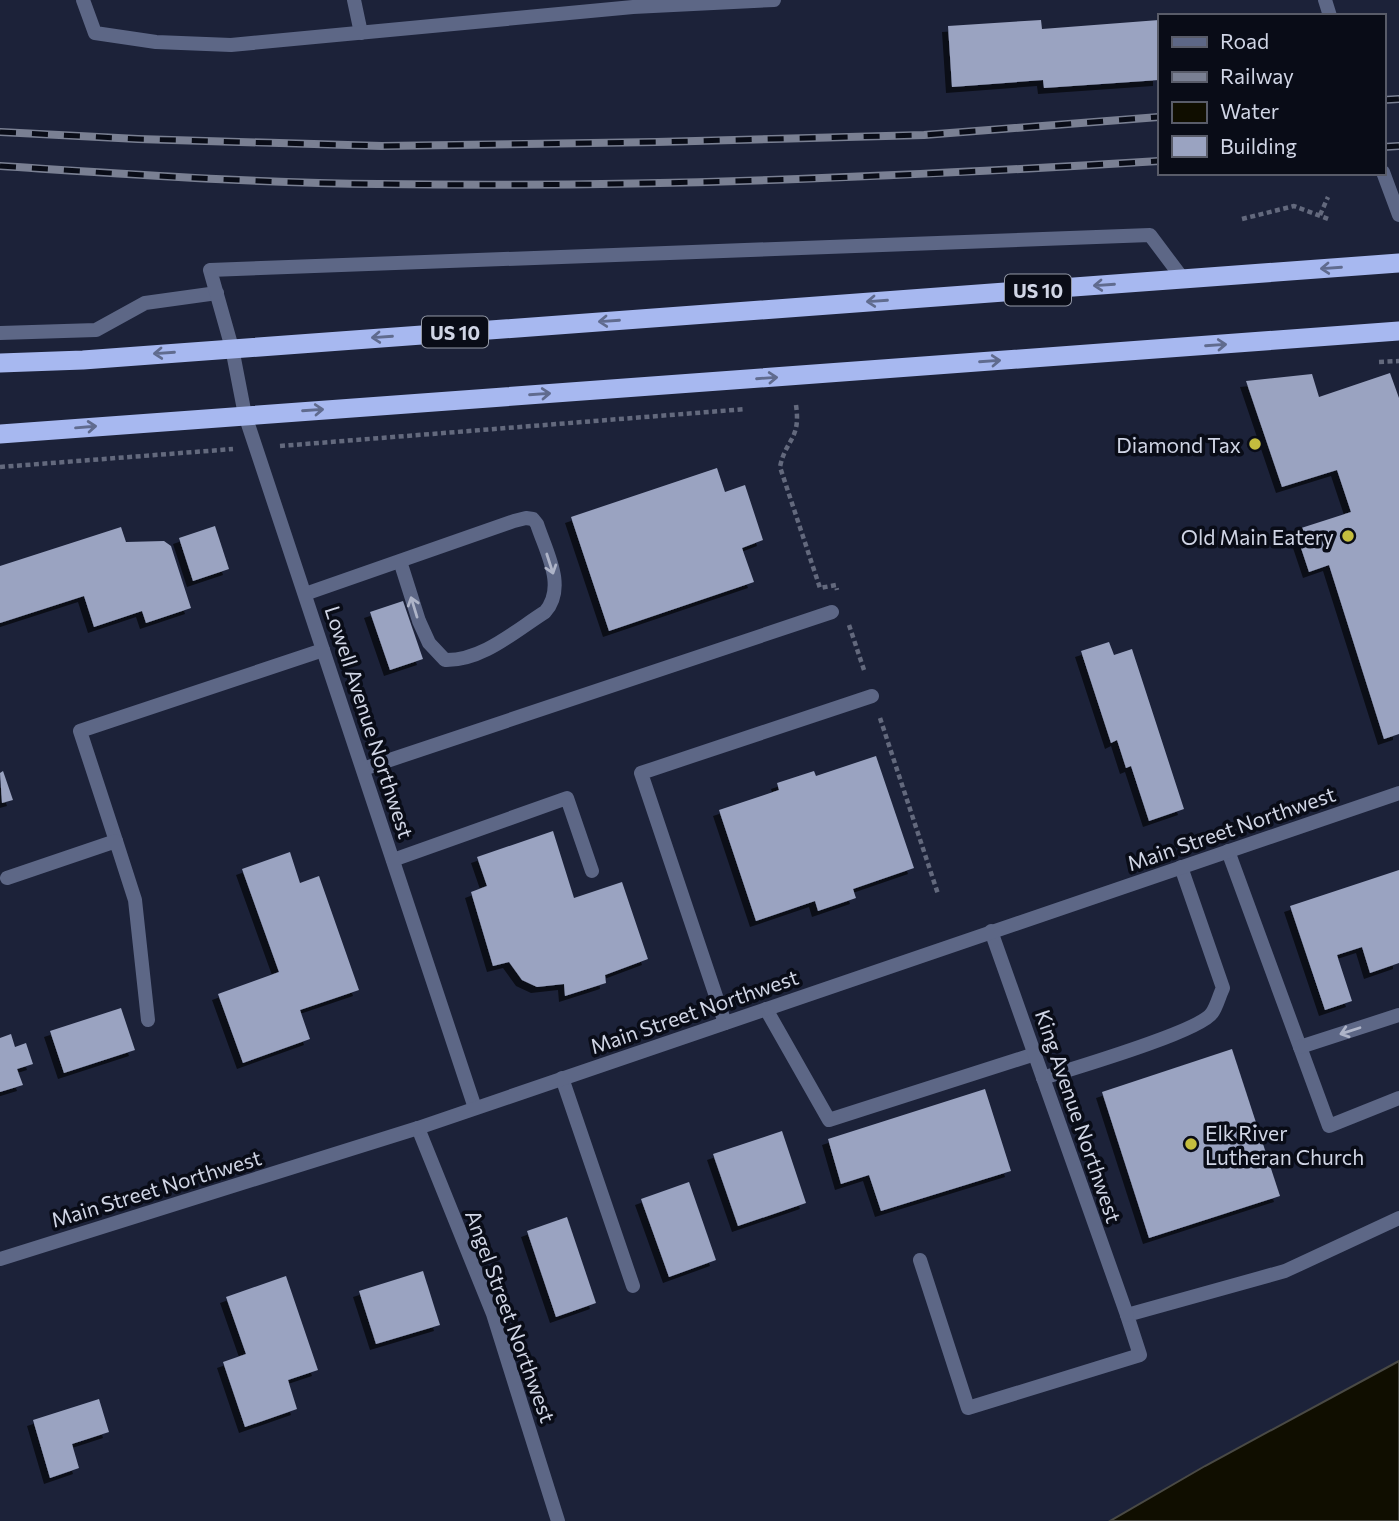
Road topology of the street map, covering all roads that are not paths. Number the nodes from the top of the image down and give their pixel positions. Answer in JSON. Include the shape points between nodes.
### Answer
{"nodes":[{"id":1,"x":83,"y":0,"type":"edge"},
{"id":2,"x":354,"y":0,"type":"edge"},
{"id":3,"x":774,"y":0,"type":"edge"},
{"id":4,"x":631,"y":4,"type":"edge"},
{"id":5,"x":361,"y":33,"type":"junction"},
{"id":6,"x":1384,"y":175,"type":"edge"},
{"id":7,"x":1399,"y":215,"type":"edge"},
{"id":8,"x":1399,"y":263,"type":"edge"},
{"id":9,"x":1183,"y":279,"type":"junction"},
{"id":10,"x":216,"y":293,"type":"junction"},
{"id":11,"x":1399,"y":331,"type":"edge"},
{"id":12,"x":0,"y":333,"type":"edge"},
{"id":13,"x":232,"y":348,"type":"junction"},
{"id":14,"x":0,"y":363,"type":"edge"},
{"id":15,"x":245,"y":415,"type":"junction"},
{"id":16,"x":0,"y":434,"type":"edge"},
{"id":17,"x":400,"y":561,"type":"junction"},
{"id":18,"x":304,"y":594,"type":"junction"},
{"id":19,"x":832,"y":612,"type":"dead end"},
{"id":20,"x":323,"y":650,"type":"junction"},
{"id":21,"x":872,"y":696,"type":"road end"},
{"id":22,"x":363,"y":769,"type":"junction"},
{"id":23,"x":1399,"y":793,"type":"edge"},
{"id":24,"x":116,"y":841,"type":"junction"},
{"id":25,"x":1228,"y":851,"type":"junction"},
{"id":26,"x":393,"y":860,"type":"junction"},
{"id":27,"x":1181,"y":867,"type":"junction"},
{"id":28,"x":592,"y":871,"type":"dead end"},
{"id":29,"x":7,"y":878,"type":"dead end"},
{"id":30,"x":991,"y":931,"type":"junction"},
{"id":31,"x":766,"y":1009,"type":"junction"},
{"id":32,"x":1399,"y":1015,"type":"edge"},
{"id":33,"x":148,"y":1020,"type":"dead end"},
{"id":34,"x":724,"y":1023,"type":"junction"},
{"id":35,"x":1300,"y":1046,"type":"junction"},
{"id":36,"x":1034,"y":1054,"type":"junction"},
{"id":37,"x":1043,"y":1078,"type":"junction"},
{"id":38,"x":562,"y":1079,"type":"junction"},
{"id":39,"x":1399,"y":1098,"type":"edge"},
{"id":40,"x":475,"y":1108,"type":"junction"},
{"id":41,"x":418,"y":1128,"type":"junction"},
{"id":42,"x":1399,"y":1218,"type":"edge"},
{"id":43,"x":0,"y":1259,"type":"edge"},
{"id":44,"x":920,"y":1260,"type":"dead end"},
{"id":45,"x":633,"y":1286,"type":"dead end"},
{"id":46,"x":1127,"y":1315,"type":"junction"},
{"id":47,"x":558,"y":1521,"type":"edge"}],
"edges":[{"from":1,"to":5,"type":"street","via":[[96,33],[156,42],[231,45]]},
{"from":2,"to":5,"type":"street"},
{"from":3,"to":4,"type":"street"},
{"from":4,"to":5,"type":"street"},
{"from":6,"to":7,"type":"street"},
{"from":8,"to":9,"type":"highway","number":"US 10","one_way":true},
{"from":9,"to":10,"type":"street","via":[[1150,235],[210,270]]},
{"from":9,"to":13,"type":"highway","number":"US 10","one_way":true},
{"from":10,"to":12,"type":"street","via":[[145,303],[96,330]]},
{"from":10,"to":13,"type":"street","name":"Lowell Avenue Northwest"},
{"from":15,"to":11,"type":"highway","one_way":true},
{"from":13,"to":14,"type":"highway","number":"US 10","one_way":true},
{"from":13,"to":15,"type":"street","name":"Lowell Avenue Northwest"},
{"from":16,"to":15,"type":"highway","one_way":true},
{"from":15,"to":18,"type":"street","name":"Lowell Avenue Northwest"},
{"from":17,"to":17,"type":"street","one_way":true,"via":[[514,521],[533,519],[556,591],[545,612],[469,658],[445,660],[429,643]]},
{"from":17,"to":18,"type":"street"},
{"from":18,"to":20,"type":"street","name":"Lowell Avenue Northwest"},
{"from":19,"to":22,"type":"street"},
{"from":20,"to":22,"type":"street","name":"Lowell Avenue Northwest"},
{"from":20,"to":24,"type":"street","via":[[80,732]]},
{"from":21,"to":34,"type":"street","via":[[641,773]]},
{"from":22,"to":26,"type":"street","name":"Lowell Avenue Northwest"},
{"from":23,"to":25,"type":"street","name":"Main Street Northwest"},
{"from":24,"to":29,"type":"street"},
{"from":24,"to":33,"type":"street","via":[[135,900]]},
{"from":25,"to":27,"type":"street","name":"Main Street Northwest"},
{"from":25,"to":35,"type":"street"},
{"from":26,"to":28,"type":"street","via":[[566,798]]},
{"from":26,"to":40,"type":"street","name":"Lowell Avenue Northwest"},
{"from":27,"to":30,"type":"street","name":"Main Street Northwest"},
{"from":27,"to":37,"type":"street","via":[[1223,988],[1211,1015],[1150,1043]]},
{"from":30,"to":31,"type":"street","name":"Main Street Northwest"},
{"from":30,"to":36,"type":"street","name":"King Avenue Northwest"},
{"from":31,"to":34,"type":"street","name":"Main Street Northwest"},
{"from":31,"to":36,"type":"street","via":[[829,1120]]},
{"from":32,"to":35,"type":"street","one_way":true},
{"from":34,"to":38,"type":"street","name":"Main Street Northwest"},
{"from":35,"to":39,"type":"street","via":[[1329,1126]]},
{"from":36,"to":37,"type":"street","name":"King Avenue Northwest"},
{"from":37,"to":46,"type":"street","name":"King Avenue Northwest"},
{"from":38,"to":40,"type":"street","name":"Main Street Northwest"},
{"from":38,"to":45,"type":"street"},
{"from":40,"to":41,"type":"street","name":"Main Street Northwest"},
{"from":41,"to":43,"type":"street","name":"Main Street Northwest"},
{"from":41,"to":47,"type":"street","name":"Angel Street Northwest","via":[[493,1314]]},
{"from":42,"to":46,"type":"street","via":[[1285,1272]]},
{"from":44,"to":46,"type":"street","name":"King Avenue Northwest","via":[[968,1408],[1140,1354]]}]}
